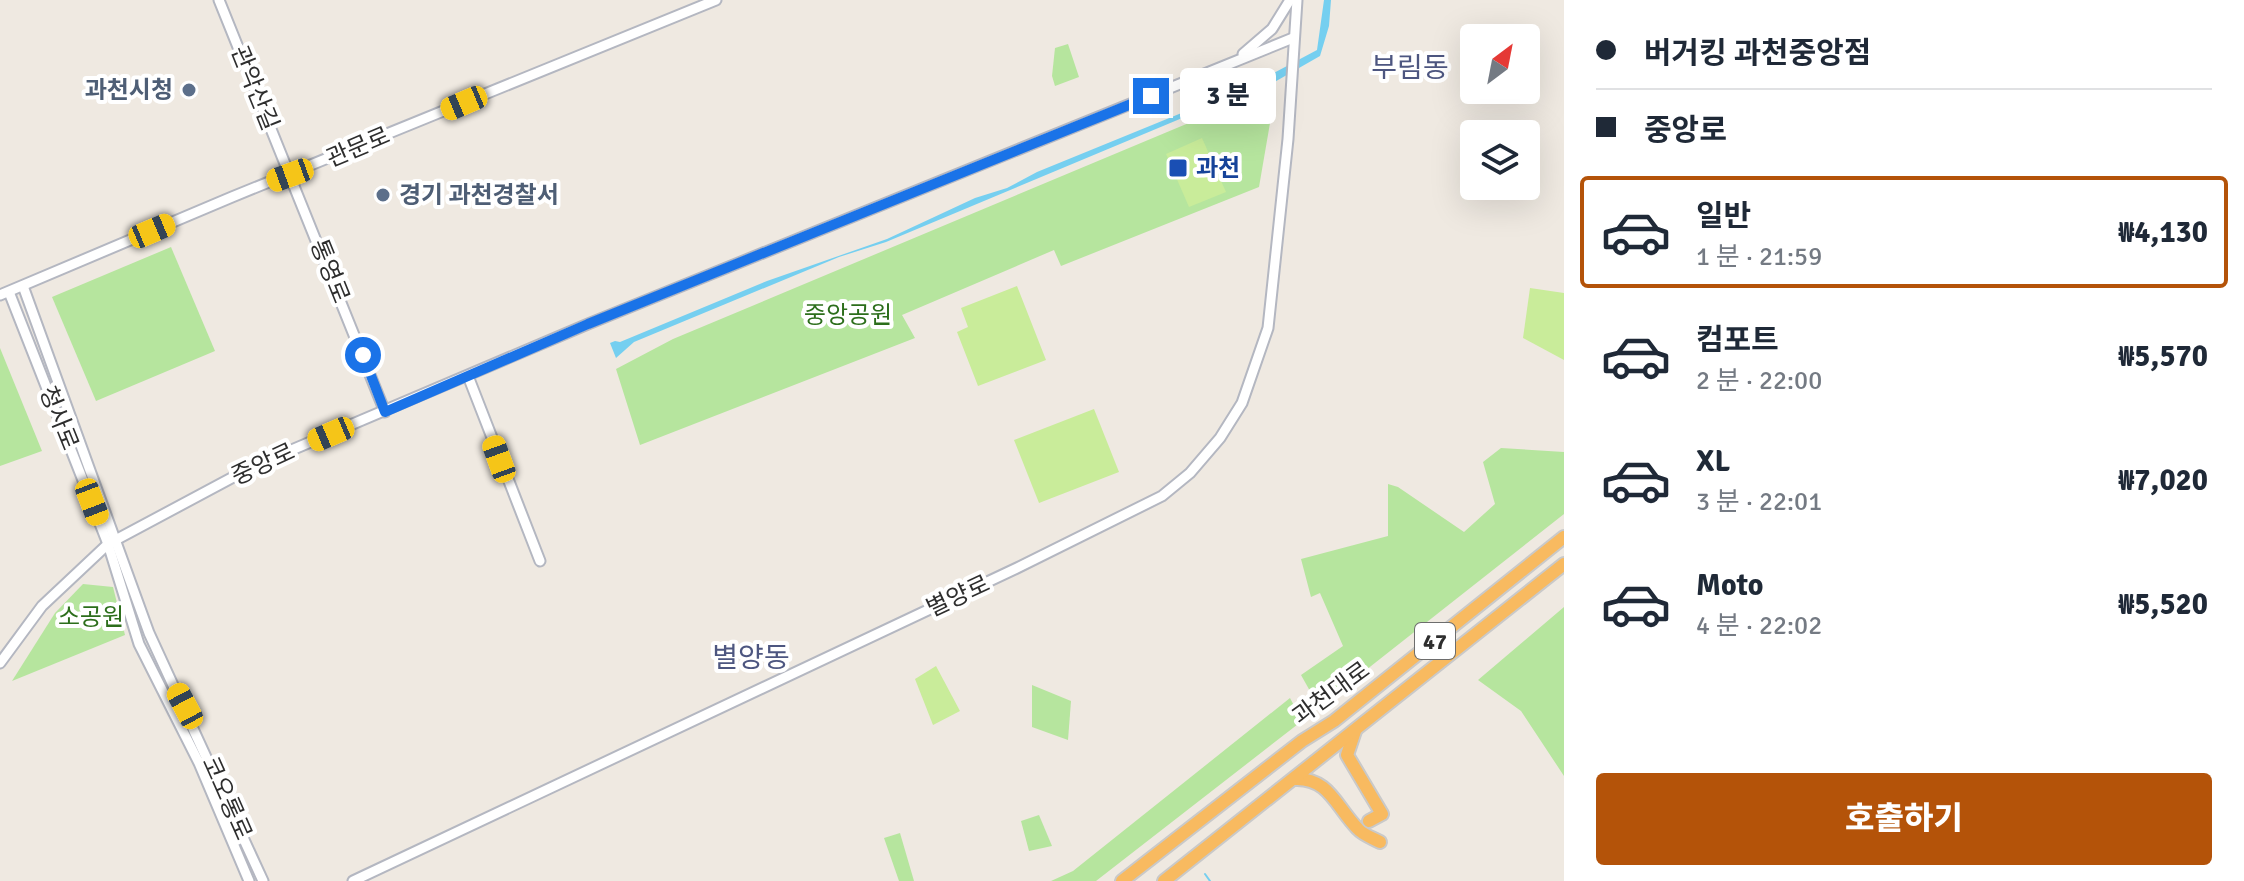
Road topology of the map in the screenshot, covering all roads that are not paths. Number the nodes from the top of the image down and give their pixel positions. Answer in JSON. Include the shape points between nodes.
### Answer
{"nodes":[{"id":1,"x":219,"y":0,"type":"edge"},
{"id":2,"x":716,"y":0,"type":"edge"},
{"id":3,"x":1290,"y":0,"type":"edge"},
{"id":4,"x":1297,"y":0,"type":"edge"},
{"id":5,"x":1293,"y":38,"type":"junction"},
{"id":6,"x":1232,"y":63,"type":"junction"},
{"id":7,"x":290,"y":175,"type":"junction"},
{"id":8,"x":23,"y":286,"type":"junction"},
{"id":9,"x":4,"y":293,"type":"edge"},
{"id":10,"x":468,"y":376,"type":"junction"},
{"id":11,"x":385,"y":412,"type":"junction"},
{"id":12,"x":1564,"y":537,"type":"edge"},
{"id":13,"x":112,"y":542,"type":"junction"},
{"id":14,"x":540,"y":561,"type":"dead end"},
{"id":15,"x":1564,"y":564,"type":"edge"},
{"id":16,"x":0,"y":663,"type":"edge"},
{"id":17,"x":1355,"y":731,"type":"junction"},
{"id":18,"x":1294,"y":779,"type":"junction"},
{"id":19,"x":1369,"y":821,"type":"dead end"},
{"id":20,"x":1380,"y":842,"type":"dead end"},
{"id":21,"x":249,"y":881,"type":"edge"},
{"id":22,"x":263,"y":881,"type":"edge"},
{"id":23,"x":353,"y":881,"type":"edge"},
{"id":24,"x":1122,"y":881,"type":"edge"},
{"id":25,"x":1164,"y":881,"type":"edge"}],
"edges":[{"from":1,"to":7,"type":"street","name":"관악산길"},
{"from":2,"to":7,"type":"street","name":"관문로"},
{"from":3,"to":6,"type":"street","via":[[1272,29]]},
{"from":4,"to":5,"type":"street"},
{"from":5,"to":6,"type":"street","name":"중앙로"},
{"from":5,"to":23,"type":"street","name":"별양로","via":[[1268,328],[1242,403],[1196,466],[1162,496]]},
{"from":6,"to":10,"type":"street","name":"중앙로"},
{"from":7,"to":8,"type":"street","name":"관문로"},
{"from":7,"to":11,"type":"street","name":"통영로"},
{"from":8,"to":9,"type":"street","name":"관문로"},
{"from":8,"to":13,"type":"street","name":"청사로"},
{"from":9,"to":13,"type":"street","name":"청사로"},
{"from":10,"to":11,"type":"street","name":"중앙로"},
{"from":10,"to":14,"type":"street"},
{"from":11,"to":13,"type":"street","name":"중앙로","via":[[254,466]]},
{"from":12,"to":24,"type":"highway","name":"과천대로","number":"47"},
{"from":13,"to":16,"type":"street","name":"중앙로","via":[[42,606]]},
{"from":13,"to":21,"type":"street","via":[[139,644],[199,763]]},
{"from":13,"to":22,"type":"street","name":"코오롱로"},
{"from":15,"to":17,"type":"highway","name":"과천대로","number":"47"},
{"from":17,"to":18,"type":"highway","name":"과천대로","number":"47"},
{"from":17,"to":19,"type":"highway","via":[[1347,755],[1382,814]]},
{"from":18,"to":20,"type":"highway","via":[[1311,778],[1324,786],[1360,831]]},
{"from":18,"to":25,"type":"highway","name":"과천대로","number":"47"}]}
